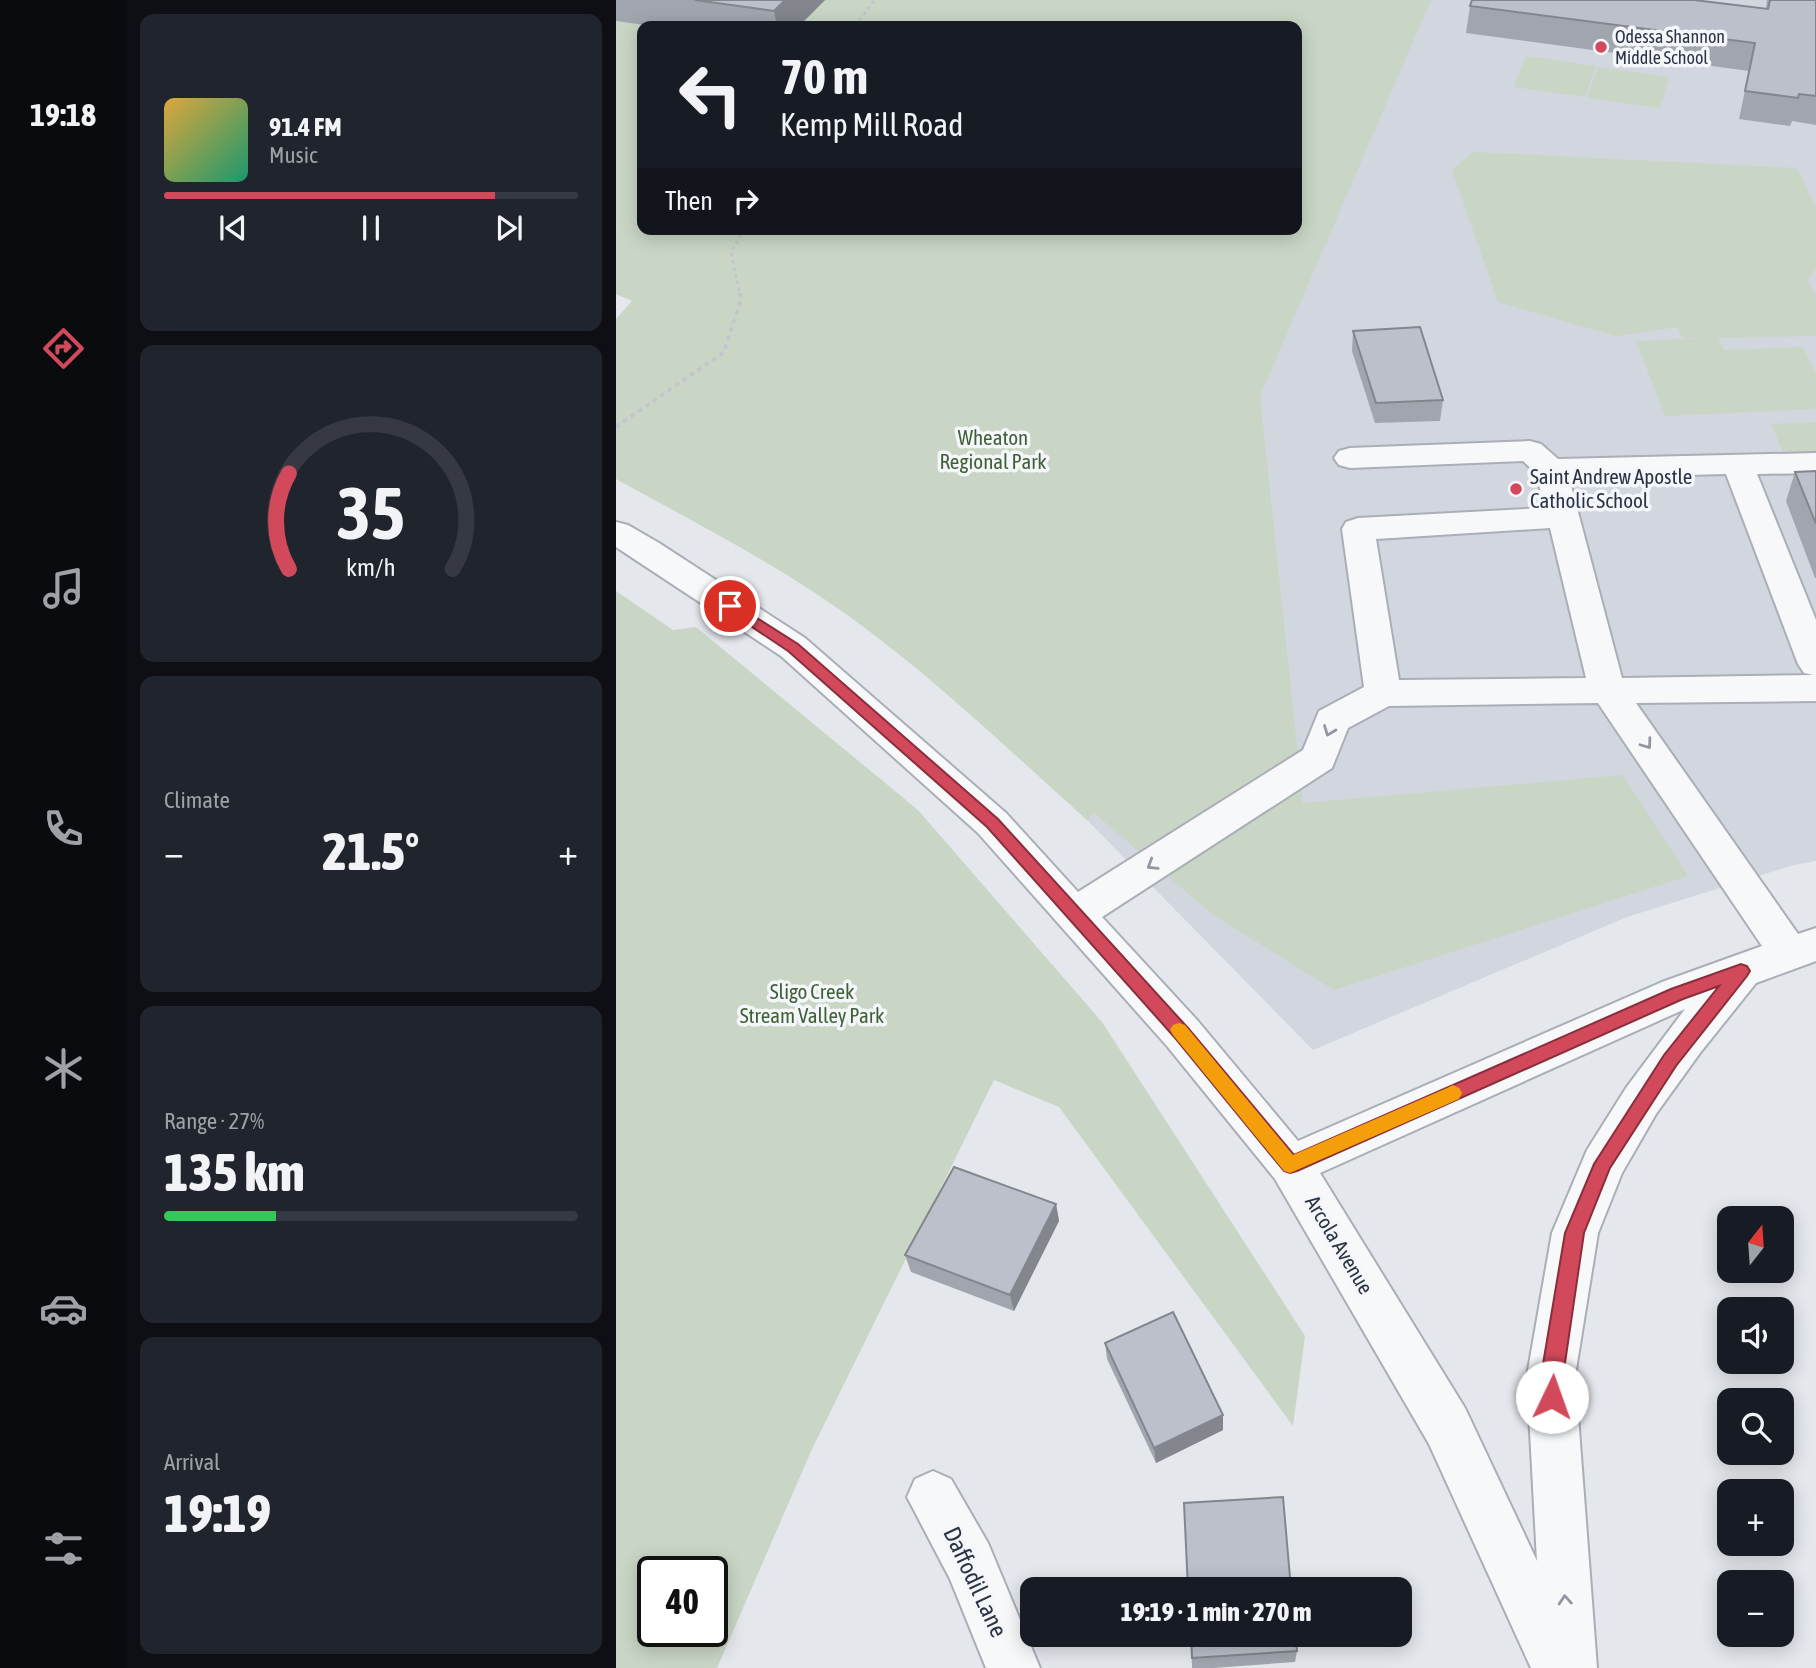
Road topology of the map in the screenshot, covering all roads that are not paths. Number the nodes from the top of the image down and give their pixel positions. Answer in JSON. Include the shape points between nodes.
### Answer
{"nodes":[{"id":1,"x":1350,"y":458,"type":"dead end"},
{"id":2,"x":1816,"y":463,"type":"edge"},
{"id":3,"x":1738,"y":464,"type":"junction"},
{"id":4,"x":1551,"y":469,"type":"junction"},
{"id":5,"x":1563,"y":517,"type":"junction"},
{"id":6,"x":616,"y":533,"type":"edge"},
{"id":7,"x":1816,"y":664,"type":"edge"},
{"id":8,"x":1816,"y":688,"type":"edge"},
{"id":9,"x":1607,"y":689,"type":"junction"},
{"id":10,"x":1383,"y":693,"type":"junction"},
{"id":11,"x":1075,"y":914,"type":"junction"},
{"id":12,"x":1803,"y":949,"type":"edge"},
{"id":13,"x":1741,"y":971,"type":"junction"},
{"id":14,"x":1290,"y":1165,"type":"junction"},
{"id":15,"x":933,"y":1497,"type":"dead end"},
{"id":16,"x":1013,"y":1668,"type":"edge"},
{"id":17,"x":1559,"y":1668,"type":"edge"},
{"id":18,"x":1570,"y":1668,"type":"edge"}],
"edges":[{"from":1,"to":4,"type":"street","via":[[1530,451]]},
{"from":2,"to":3,"type":"street"},
{"from":3,"to":4,"type":"street"},
{"from":3,"to":7,"type":"street"},
{"from":4,"to":5,"type":"street"},
{"from":5,"to":9,"type":"street"},
{"from":5,"to":10,"type":"street","via":[[1358,529]]},
{"from":6,"to":11,"type":"street","name":"Arcola Avenue","via":[[793,647],[992,823]]},
{"from":8,"to":9,"type":"street"},
{"from":9,"to":10,"type":"street"},
{"from":9,"to":12,"type":"street","one_way":true},
{"from":10,"to":11,"type":"street","one_way":true,"via":[[1332,720],[1319,758]]},
{"from":11,"to":14,"type":"street","name":"Arcola Avenue"},
{"from":12,"to":13,"type":"street"},
{"from":13,"to":14,"type":"street","via":[[1677,994]]},
{"from":18,"to":13,"type":"street","one_way":true,"via":[[1551,1376],[1575,1233],[1603,1164],[1641,1101]]},
{"from":14,"to":17,"type":"street","name":"Arcola Avenue","via":[[1447,1426]]},
{"from":15,"to":16,"type":"street","name":"Daffodil Lane","via":[[969,1562]]}]}
